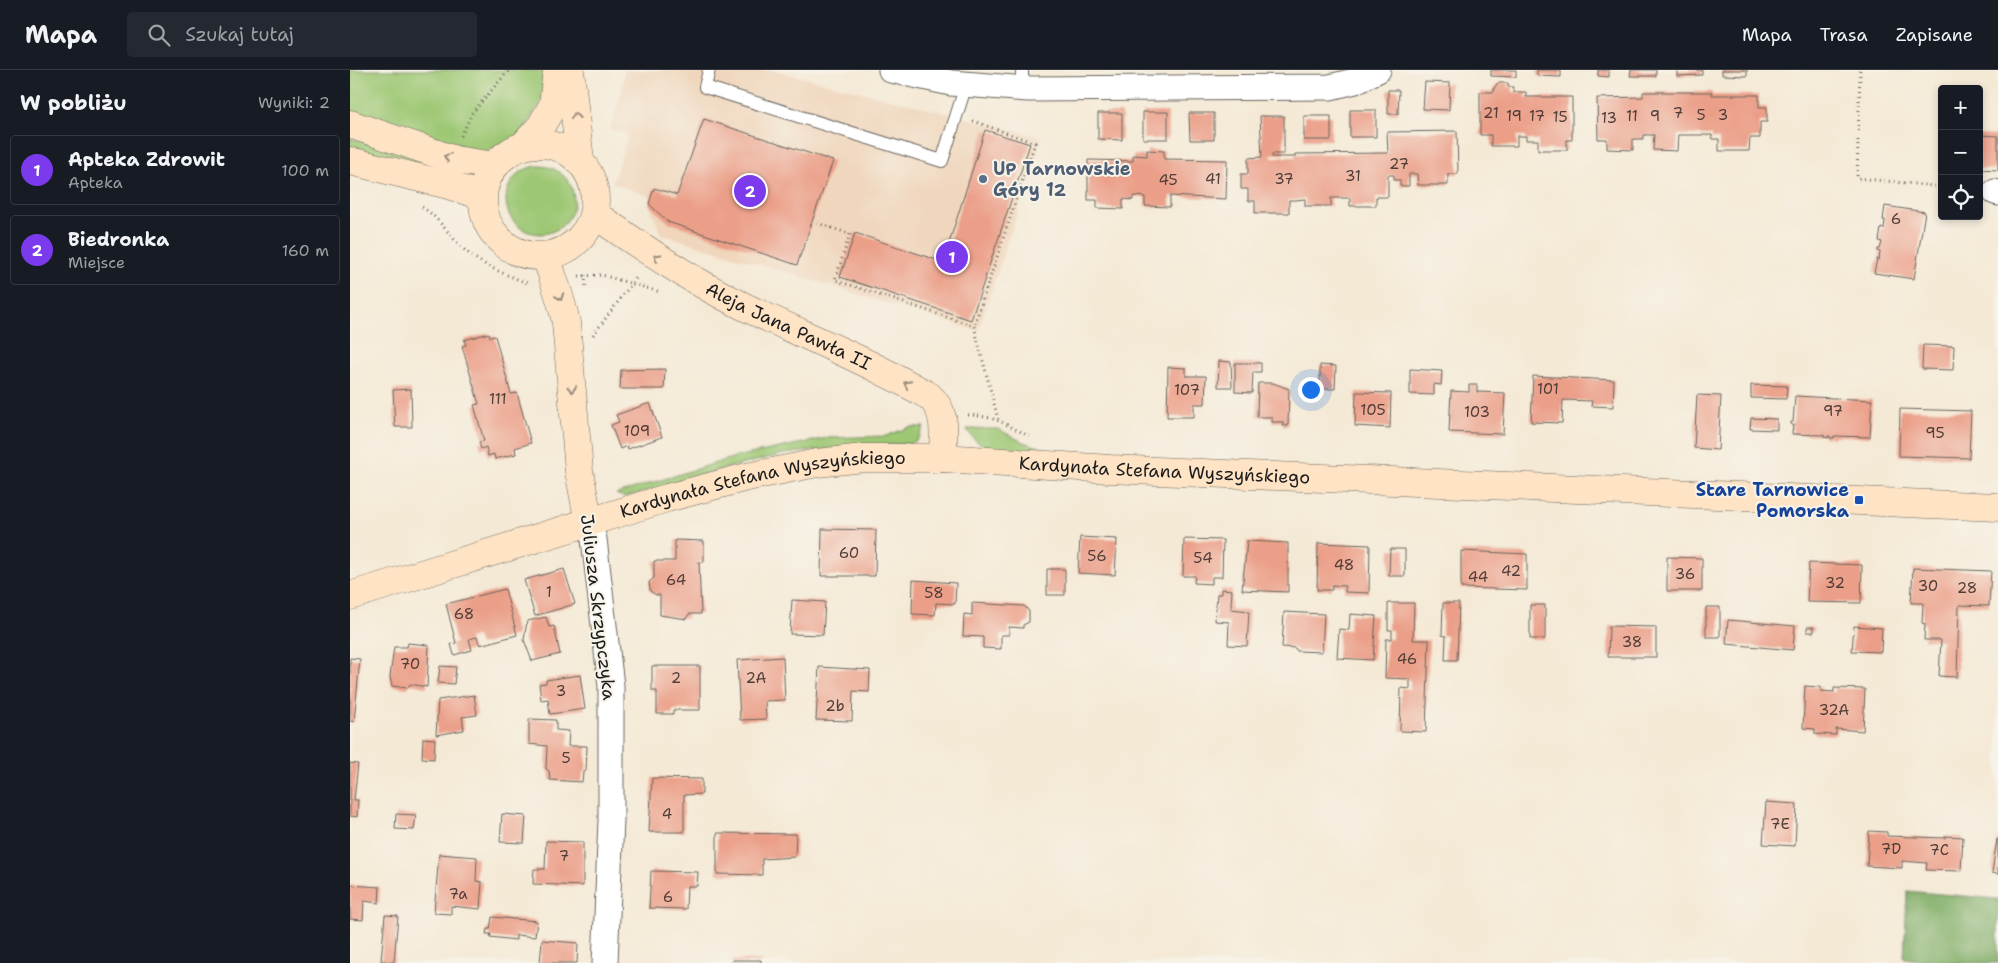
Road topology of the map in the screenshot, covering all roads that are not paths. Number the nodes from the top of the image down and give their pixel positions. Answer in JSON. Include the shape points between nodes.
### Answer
{"nodes":[{"id":1,"x":557,"y":70,"type":"edge"},
{"id":2,"x":570,"y":70,"type":"edge"},
{"id":3,"x":709,"y":70,"type":"edge"},
{"id":4,"x":891,"y":70,"type":"edge"},
{"id":5,"x":1378,"y":70,"type":"edge"},
{"id":6,"x":1022,"y":80,"type":"edge"},
{"id":7,"x":1070,"y":80,"type":"edge"},
{"id":8,"x":966,"y":85,"type":"junction"},
{"id":9,"x":350,"y":124,"type":"edge"},
{"id":10,"x":523,"y":146,"type":"junction"},
{"id":11,"x":350,"y":161,"type":"edge"},
{"id":12,"x":580,"y":161,"type":"junction"},
{"id":13,"x":495,"y":166,"type":"junction"},
{"id":14,"x":482,"y":196,"type":"junction"},
{"id":15,"x":594,"y":214,"type":"junction"},
{"id":16,"x":546,"y":256,"type":"junction"},
{"id":17,"x":943,"y":458,"type":"junction"},
{"id":18,"x":1998,"y":506,"type":"edge"},
{"id":19,"x":589,"y":523,"type":"junction"},
{"id":20,"x":350,"y":596,"type":"edge"},
{"id":21,"x":605,"y":963,"type":"edge"}],
"edges":[{"from":1,"to":10,"type":"street","via":[[553,105],[541,126]]},
{"from":12,"to":2,"type":"street","one_way":true},
{"from":3,"to":8,"type":"lane","via":[[705,87],[942,161]]},
{"from":4,"to":8,"type":"street"},
{"from":5,"to":7,"type":"street","via":[[1355,81],[1330,87]]},
{"from":6,"to":7,"type":"street"},
{"from":6,"to":8,"type":"street"},
{"from":13,"to":9,"type":"street","one_way":true,"via":[[455,160]]},
{"from":10,"to":12,"type":"street","via":[[545,144],[565,150]]},
{"from":10,"to":13,"type":"street","via":[[504,156]]},
{"from":11,"to":14,"type":"street"},
{"from":12,"to":15,"type":"street","via":[[591,177]]},
{"from":13,"to":14,"type":"street"},
{"from":14,"to":16,"type":"street","via":[[487,222],[497,237],[528,255]]},
{"from":15,"to":16,"type":"street","via":[[584,234],[567,248]]},
{"from":17,"to":15,"type":"street","name":"Aleja Jana Pawła II","one_way":true,"via":[[942,415],[929,396],[859,359],[745,307],[650,253]]},
{"from":16,"to":19,"type":"street","name":"Juliusza Skrzypczyka","one_way":true,"via":[[566,323],[579,471]]},
{"from":17,"to":18,"type":"street","name":"Kardynała Stefana Wyszyńskiego","via":[[1110,469]]},
{"from":17,"to":19,"type":"street","name":"Kardynała Stefana Wyszyńskiego","via":[[864,458],[817,463],[667,498]]},
{"from":19,"to":20,"type":"street","name":"Kardynała Stefana Wyszyńskiego"},
{"from":19,"to":21,"type":"street","name":"Juliusza Skrzypczyka","via":[[595,548],[611,686],[612,820]]}]}
